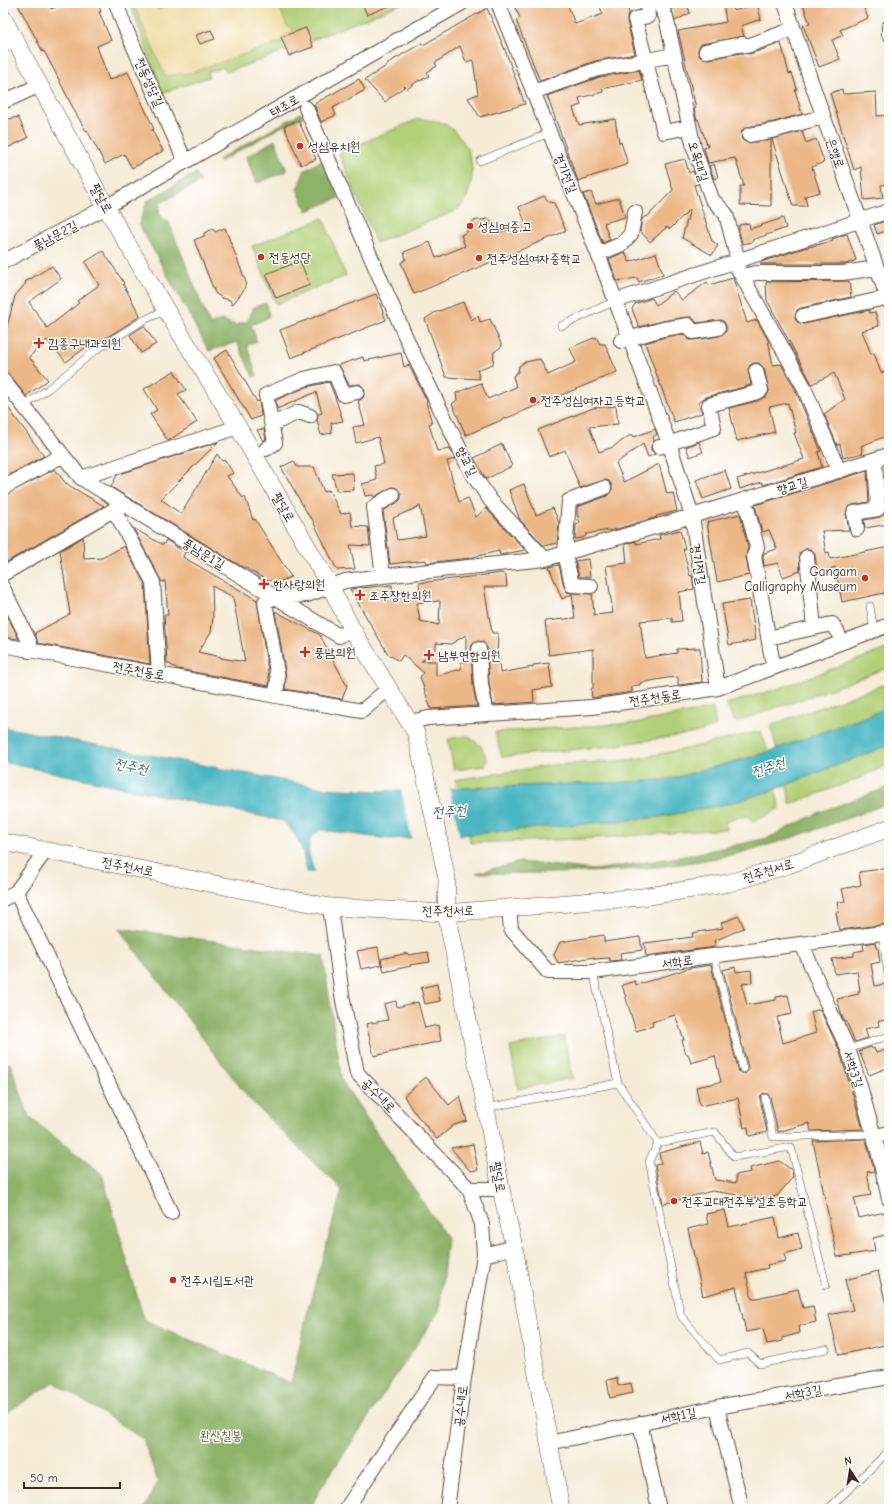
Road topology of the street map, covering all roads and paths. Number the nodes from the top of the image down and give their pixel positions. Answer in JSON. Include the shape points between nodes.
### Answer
{"nodes":[{"id":1,"x":116,"y":3,"type":"edge"},
{"id":2,"x":462,"y":3,"type":"edge"},
{"id":3,"x":498,"y":3,"type":"edge"},
{"id":4,"x":647,"y":3,"type":"edge"},
{"id":5,"x":659,"y":3,"type":"edge"},
{"id":6,"x":785,"y":3,"type":"edge"},
{"id":7,"x":3,"y":18,"type":"edge"},
{"id":8,"x":889,"y":27,"type":"edge"},
{"id":9,"x":788,"y":31,"type":"dead end"},
{"id":10,"x":889,"y":34,"type":"edge"},
{"id":11,"x":9,"y":42,"type":"edge"},
{"id":12,"x":706,"y":51,"type":"dead end"},
{"id":13,"x":674,"y":54,"type":"junction"},
{"id":14,"x":646,"y":60,"type":"junction"},
{"id":15,"x":40,"y":85,"type":"junction"},
{"id":16,"x":533,"y":92,"type":"junction"},
{"id":17,"x":3,"y":102,"type":"edge"},
{"id":18,"x":306,"y":108,"type":"dead end"},
{"id":19,"x":818,"y":118,"type":"dead end"},
{"id":20,"x":689,"y":127,"type":"junction"},
{"id":21,"x":549,"y":133,"type":"junction"},
{"id":22,"x":749,"y":135,"type":"dead end"},
{"id":23,"x":185,"y":161,"type":"junction"},
{"id":24,"x":480,"y":161,"type":"dead end"},
{"id":25,"x":106,"y":207,"type":"junction"},
{"id":26,"x":889,"y":211,"type":"edge"},
{"id":27,"x":635,"y":212,"type":"dead end"},
{"id":28,"x":860,"y":220,"type":"junction"},
{"id":29,"x":598,"y":254,"type":"junction"},
{"id":30,"x":736,"y":261,"type":"junction"},
{"id":31,"x":3,"y":262,"type":"edge"},
{"id":32,"x":870,"y":269,"type":"dead end"},
{"id":33,"x":742,"y":276,"type":"junction"},
{"id":34,"x":615,"y":301,"type":"junction"},
{"id":35,"x":885,"y":301,"type":"edge"},
{"id":36,"x":166,"y":310,"type":"junction"},
{"id":37,"x":803,"y":316,"type":"dead end"},
{"id":38,"x":561,"y":326,"type":"dead end"},
{"id":39,"x":718,"y":328,"type":"dead end"},
{"id":40,"x":625,"y":340,"type":"junction"},
{"id":41,"x":411,"y":349,"type":"joint"},
{"id":42,"x":756,"y":371,"type":"dead end"},
{"id":43,"x":3,"y":381,"type":"edge"},
{"id":44,"x":357,"y":392,"type":"dead end"},
{"id":45,"x":24,"y":406,"type":"junction"},
{"id":46,"x":310,"y":416,"type":"dead end"},
{"id":47,"x":272,"y":424,"type":"junction"},
{"id":48,"x":238,"y":427,"type":"junction"},
{"id":49,"x":664,"y":445,"type":"junction"},
{"id":50,"x":266,"y":449,"type":"dead end"},
{"id":51,"x":63,"y":455,"type":"junction"},
{"id":52,"x":889,"y":455,"type":"edge"},
{"id":53,"x":875,"y":460,"type":"junction"},
{"id":54,"x":839,"y":471,"type":"junction"},
{"id":55,"x":82,"y":478,"type":"junction"},
{"id":56,"x":3,"y":488,"type":"edge"},
{"id":57,"x":604,"y":488,"type":"dead end"},
{"id":58,"x":393,"y":495,"type":"dead end"},
{"id":59,"x":745,"y":500,"type":"junction"},
{"id":60,"x":119,"y":507,"type":"junction"},
{"id":61,"x":692,"y":516,"type":"junction"},
{"id":62,"x":857,"y":529,"type":"dead end"},
{"id":63,"x":565,"y":553,"type":"junction"},
{"id":64,"x":807,"y":557,"type":"dead end"},
{"id":65,"x":545,"y":559,"type":"junction"},
{"id":66,"x":3,"y":574,"type":"edge"},
{"id":67,"x":382,"y":576,"type":"junction"},
{"id":68,"x":330,"y":586,"type":"junction"},
{"id":69,"x":591,"y":586,"type":"dead end"},
{"id":70,"x":3,"y":588,"type":"edge"},
{"id":71,"x":276,"y":597,"type":"junction"},
{"id":72,"x":870,"y":606,"type":"dead end"},
{"id":73,"x":889,"y":625,"type":"edge"},
{"id":74,"x":814,"y":628,"type":"junction"},
{"id":75,"x":352,"y":629,"type":"junction"},
{"id":76,"x":874,"y":631,"type":"junction"},
{"id":77,"x":838,"y":633,"type":"dead end"},
{"id":78,"x":768,"y":638,"type":"junction"},
{"id":79,"x":3,"y":645,"type":"edge"},
{"id":80,"x":479,"y":649,"type":"dead end"},
{"id":81,"x":29,"y":651,"type":"junction"},
{"id":82,"x":772,"y":659,"type":"dead end"},
{"id":83,"x":160,"y":674,"type":"junction"},
{"id":84,"x":718,"y":688,"type":"junction"},
{"id":85,"x":388,"y":689,"type":"junction"},
{"id":86,"x":276,"y":696,"type":"junction"},
{"id":87,"x":485,"y":705,"type":"dead end"},
{"id":88,"x":413,"y":728,"type":"junction"},
{"id":89,"x":889,"y":828,"type":"edge"},
{"id":90,"x":3,"y":842,"type":"edge"},
{"id":91,"x":46,"y":850,"type":"junction"},
{"id":92,"x":16,"y":892,"type":"junction"},
{"id":93,"x":3,"y":899,"type":"edge"},
{"id":94,"x":330,"y":907,"type":"junction"},
{"id":95,"x":509,"y":908,"type":"junction"},
{"id":96,"x":446,"y":912,"type":"junction"},
{"id":97,"x":886,"y":933,"type":"edge"},
{"id":98,"x":802,"y":944,"type":"junction"},
{"id":99,"x":714,"y":956,"type":"junction"},
{"id":100,"x":593,"y":972,"type":"junction"},
{"id":101,"x":889,"y":981,"type":"edge"},
{"id":102,"x":889,"y":1036,"type":"edge"},
{"id":103,"x":848,"y":1049,"type":"junction"},
{"id":104,"x":743,"y":1069,"type":"dead end"},
{"id":105,"x":618,"y":1083,"type":"junction"},
{"id":106,"x":764,"y":1098,"type":"dead end"},
{"id":107,"x":486,"y":1108,"type":"junction"},
{"id":108,"x":889,"y":1133,"type":"edge"},
{"id":109,"x":873,"y":1135,"type":"junction"},
{"id":110,"x":658,"y":1143,"type":"junction"},
{"id":111,"x":469,"y":1189,"type":"junction"},
{"id":112,"x":501,"y":1189,"type":"junction"},
{"id":113,"x":889,"y":1199,"type":"edge"},
{"id":114,"x":171,"y":1213,"type":"dead end"},
{"id":115,"x":514,"y":1247,"type":"junction"},
{"id":116,"x":484,"y":1255,"type":"junction"},
{"id":117,"x":826,"y":1285,"type":"dead end"},
{"id":118,"x":826,"y":1349,"type":"dead end"},
{"id":119,"x":889,"y":1377,"type":"edge"},
{"id":120,"x":464,"y":1378,"type":"junction"},
{"id":121,"x":717,"y":1407,"type":"junction"},
{"id":122,"x":640,"y":1423,"type":"junction"},
{"id":123,"x":549,"y":1442,"type":"junction"},
{"id":124,"x":889,"y":1451,"type":"edge"},
{"id":125,"x":346,"y":1509,"type":"edge"},
{"id":126,"x":447,"y":1509,"type":"edge"},
{"id":127,"x":561,"y":1509,"type":"edge"},
{"id":128,"x":659,"y":1509,"type":"edge"},
{"id":129,"x":742,"y":1509,"type":"edge"},
{"id":130,"x":828,"y":1509,"type":"edge"}],
"edges":[{"from":1,"to":23,"type":"street","name":"전동성당길"},
{"from":2,"to":23,"type":"street","name":"태조로"},
{"from":3,"to":16,"type":"street","name":"경기전길"},
{"from":4,"to":14,"type":"street","via":[[648,16],[635,19]]},
{"from":5,"to":13,"type":"street","via":[[666,17]]},
{"from":6,"to":28,"type":"street","name":"은행로"},
{"from":7,"to":11,"type":"street","name":"팔달로"},
{"from":8,"to":10,"type":"street"},
{"from":9,"to":12,"type":"street","via":[[747,46],[743,44]]},
{"from":11,"to":15,"type":"street","name":"팔달로"},
{"from":13,"to":14,"type":"street"},
{"from":13,"to":20,"type":"street","name":"오목대길"},
{"from":14,"to":16,"type":"street","via":[[598,69]]},
{"from":14,"to":20,"type":"street","via":[[664,132]]},
{"from":15,"to":17,"type":"street"},
{"from":15,"to":25,"type":"street","name":"팔달로"},
{"from":16,"to":21,"type":"street","name":"경기전길"},
{"from":18,"to":41,"type":"street","name":"태조로"},
{"from":19,"to":22,"type":"street"},
{"from":20,"to":30,"type":"street","name":"오목대길","via":[[712,199],[726,214]]},
{"from":21,"to":24,"type":"lane"},
{"from":21,"to":29,"type":"street","name":"경기전길"},
{"from":23,"to":25,"type":"street","name":"태조로"},
{"from":25,"to":31,"type":"street","name":"풍남문2길"},
{"from":25,"to":36,"type":"street","name":"팔달로"},
{"from":26,"to":28,"type":"street"},
{"from":27,"to":29,"type":"street","via":[[631,234],[622,244]]},
{"from":28,"to":30,"type":"street"},
{"from":28,"to":35,"type":"street","name":"은행로"},
{"from":29,"to":34,"type":"street","name":"경기전길"},
{"from":30,"to":33,"type":"street","name":"오목대길"},
{"from":30,"to":34,"type":"street"},
{"from":32,"to":33,"type":"street","via":[[843,273],[756,273]]},
{"from":33,"to":54,"type":"street","name":"오목대길","via":[[803,385]]},
{"from":34,"to":38,"type":"lane"},
{"from":34,"to":40,"type":"street","name":"경기전길"},
{"from":35,"to":37,"type":"street","name":"은행로"},
{"from":36,"to":45,"type":"lane","via":[[144,320],[96,350]]},
{"from":36,"to":48,"type":"street","name":"팔달로"},
{"from":39,"to":40,"type":"street","via":[[693,332],[688,325]]},
{"from":40,"to":49,"type":"street","name":"경기전길"},
{"from":41,"to":65,"type":"street","name":"향교길","via":[[471,472],[491,502]]},
{"from":42,"to":49,"type":"street","via":[[761,390],[709,405],[714,428]]},
{"from":43,"to":45,"type":"street","name":"풍남문1길"},
{"from":44,"to":47,"type":"street","via":[[344,395],[334,372],[304,379],[266,395]]},
{"from":45,"to":51,"type":"street","name":"풍남문1길"},
{"from":46,"to":47,"type":"street","via":[[299,412]]},
{"from":47,"to":50,"type":"street","via":[[275,443]]},
{"from":48,"to":55,"type":"street"},
{"from":48,"to":68,"type":"street","name":"팔달로"},
{"from":49,"to":61,"type":"street","name":"경기전길"},
{"from":51,"to":55,"type":"street","name":"풍남문1길"},
{"from":51,"to":56,"type":"street"},
{"from":52,"to":53,"type":"street","name":"향교길"},
{"from":53,"to":54,"type":"street","name":"향교길"},
{"from":53,"to":62,"type":"street","via":[[878,509],[854,512]]},
{"from":54,"to":59,"type":"street","name":"향교길"},
{"from":55,"to":60,"type":"street","name":"풍남문1길"},
{"from":57,"to":63,"type":"street","via":[[569,501]]},
{"from":58,"to":67,"type":"street","via":[[374,507]]},
{"from":59,"to":61,"type":"street","name":"향교길"},
{"from":59,"to":78,"type":"street","via":[[757,547],[754,556]]},
{"from":60,"to":66,"type":"street"},
{"from":60,"to":71,"type":"street","name":"풍남문1길"},
{"from":60,"to":83,"type":"street","via":[[153,582]]},
{"from":61,"to":63,"type":"street","name":"향교길"},
{"from":61,"to":84,"type":"street","name":"경기전길"},
{"from":63,"to":65,"type":"street","name":"향교길"},
{"from":63,"to":69,"type":"street","via":[[572,585]]},
{"from":64,"to":74,"type":"street"},
{"from":65,"to":67,"type":"street","name":"향교길"},
{"from":67,"to":68,"type":"street","name":"향교길","via":[[345,581]]},
{"from":68,"to":71,"type":"street","via":[[307,594]]},
{"from":68,"to":75,"type":"street","name":"팔달로"},
{"from":70,"to":81,"type":"street","via":[[30,643]]},
{"from":71,"to":75,"type":"street","name":"풍남문1길","via":[[339,636]]},
{"from":71,"to":86,"type":"street","via":[[265,602],[278,678]]},
{"from":72,"to":76,"type":"lane"},
{"from":73,"to":76,"type":"street","name":"전주천동로"},
{"from":74,"to":77,"type":"street","via":[[832,624]]},
{"from":74,"to":78,"type":"street"},
{"from":75,"to":85,"type":"street","name":"팔달로"},
{"from":76,"to":84,"type":"street","name":"전주천동로"},
{"from":78,"to":82,"type":"street"},
{"from":79,"to":81,"type":"street","name":"전주천동로"},
{"from":80,"to":87,"type":"street"},
{"from":81,"to":83,"type":"street","name":"전주천동로"},
{"from":83,"to":86,"type":"street","name":"전주천동로"},
{"from":84,"to":88,"type":"street","name":"전주천동로","via":[[592,707],[428,718]]},
{"from":85,"to":86,"type":"street","name":"전주천동로","via":[[362,711]]},
{"from":85,"to":88,"type":"street","name":"팔달로"},
{"from":88,"to":96,"type":"street","name":"팔달로","via":[[447,879]]},
{"from":89,"to":95,"type":"street","name":"전주천서로","via":[[788,865],[729,883],[644,897]]},
{"from":90,"to":91,"type":"street","name":"전주천서로"},
{"from":91,"to":92,"type":"street"},
{"from":91,"to":94,"type":"street","name":"전주천서로"},
{"from":92,"to":93,"type":"street"},
{"from":92,"to":114,"type":"street"},
{"from":94,"to":96,"type":"street","name":"전주천서로"},
{"from":94,"to":111,"type":"street","name":"공수내로","via":[[342,995],[357,1073]]},
{"from":95,"to":96,"type":"street","name":"전주천서로"},
{"from":95,"to":100,"type":"street","name":"서학로","via":[[511,930],[548,972]]},
{"from":96,"to":107,"type":"street","name":"팔달로"},
{"from":97,"to":98,"type":"street","name":"서학로"},
{"from":97,"to":101,"type":"lane","name":"서학로"},
{"from":98,"to":99,"type":"street","name":"서학로"},
{"from":98,"to":103,"type":"street","name":"서학3길"},
{"from":99,"to":100,"type":"street","name":"서학로"},
{"from":99,"to":104,"type":"lane"},
{"from":100,"to":105,"type":"lane"},
{"from":102,"to":103,"type":"lane"},
{"from":103,"to":109,"type":"street","name":"서학3길"},
{"from":105,"to":107,"type":"lane"},
{"from":105,"to":110,"type":"lane"},
{"from":106,"to":109,"type":"lane","via":[[773,1137]]},
{"from":107,"to":112,"type":"street","name":"팔달로"},
{"from":108,"to":109,"type":"street"},
{"from":109,"to":113,"type":"street","name":"서학3길"},
{"from":110,"to":117,"type":"lane","via":[[715,1132],[734,1157],[791,1147]]},
{"from":110,"to":118,"type":"lane","via":[[649,1161],[680,1316],[720,1360],[748,1353],[760,1364]]},
{"from":111,"to":112,"type":"street"},
{"from":111,"to":116,"type":"street","name":"공수내로","via":[[482,1224]]},
{"from":112,"to":115,"type":"street","name":"팔달로"},
{"from":115,"to":116,"type":"street"},
{"from":115,"to":123,"type":"street","name":"팔달로"},
{"from":116,"to":120,"type":"street","name":"공수내로"},
{"from":119,"to":121,"type":"street","name":"서학3길"},
{"from":120,"to":125,"type":"street","via":[[435,1377]]},
{"from":120,"to":126,"type":"street","name":"공수내로"},
{"from":121,"to":122,"type":"street","name":"서학1길"},
{"from":121,"to":129,"type":"street"},
{"from":122,"to":123,"type":"street"},
{"from":122,"to":128,"type":"street"},
{"from":123,"to":127,"type":"street","name":"팔달로"},
{"from":124,"to":130,"type":"lane"}]}
